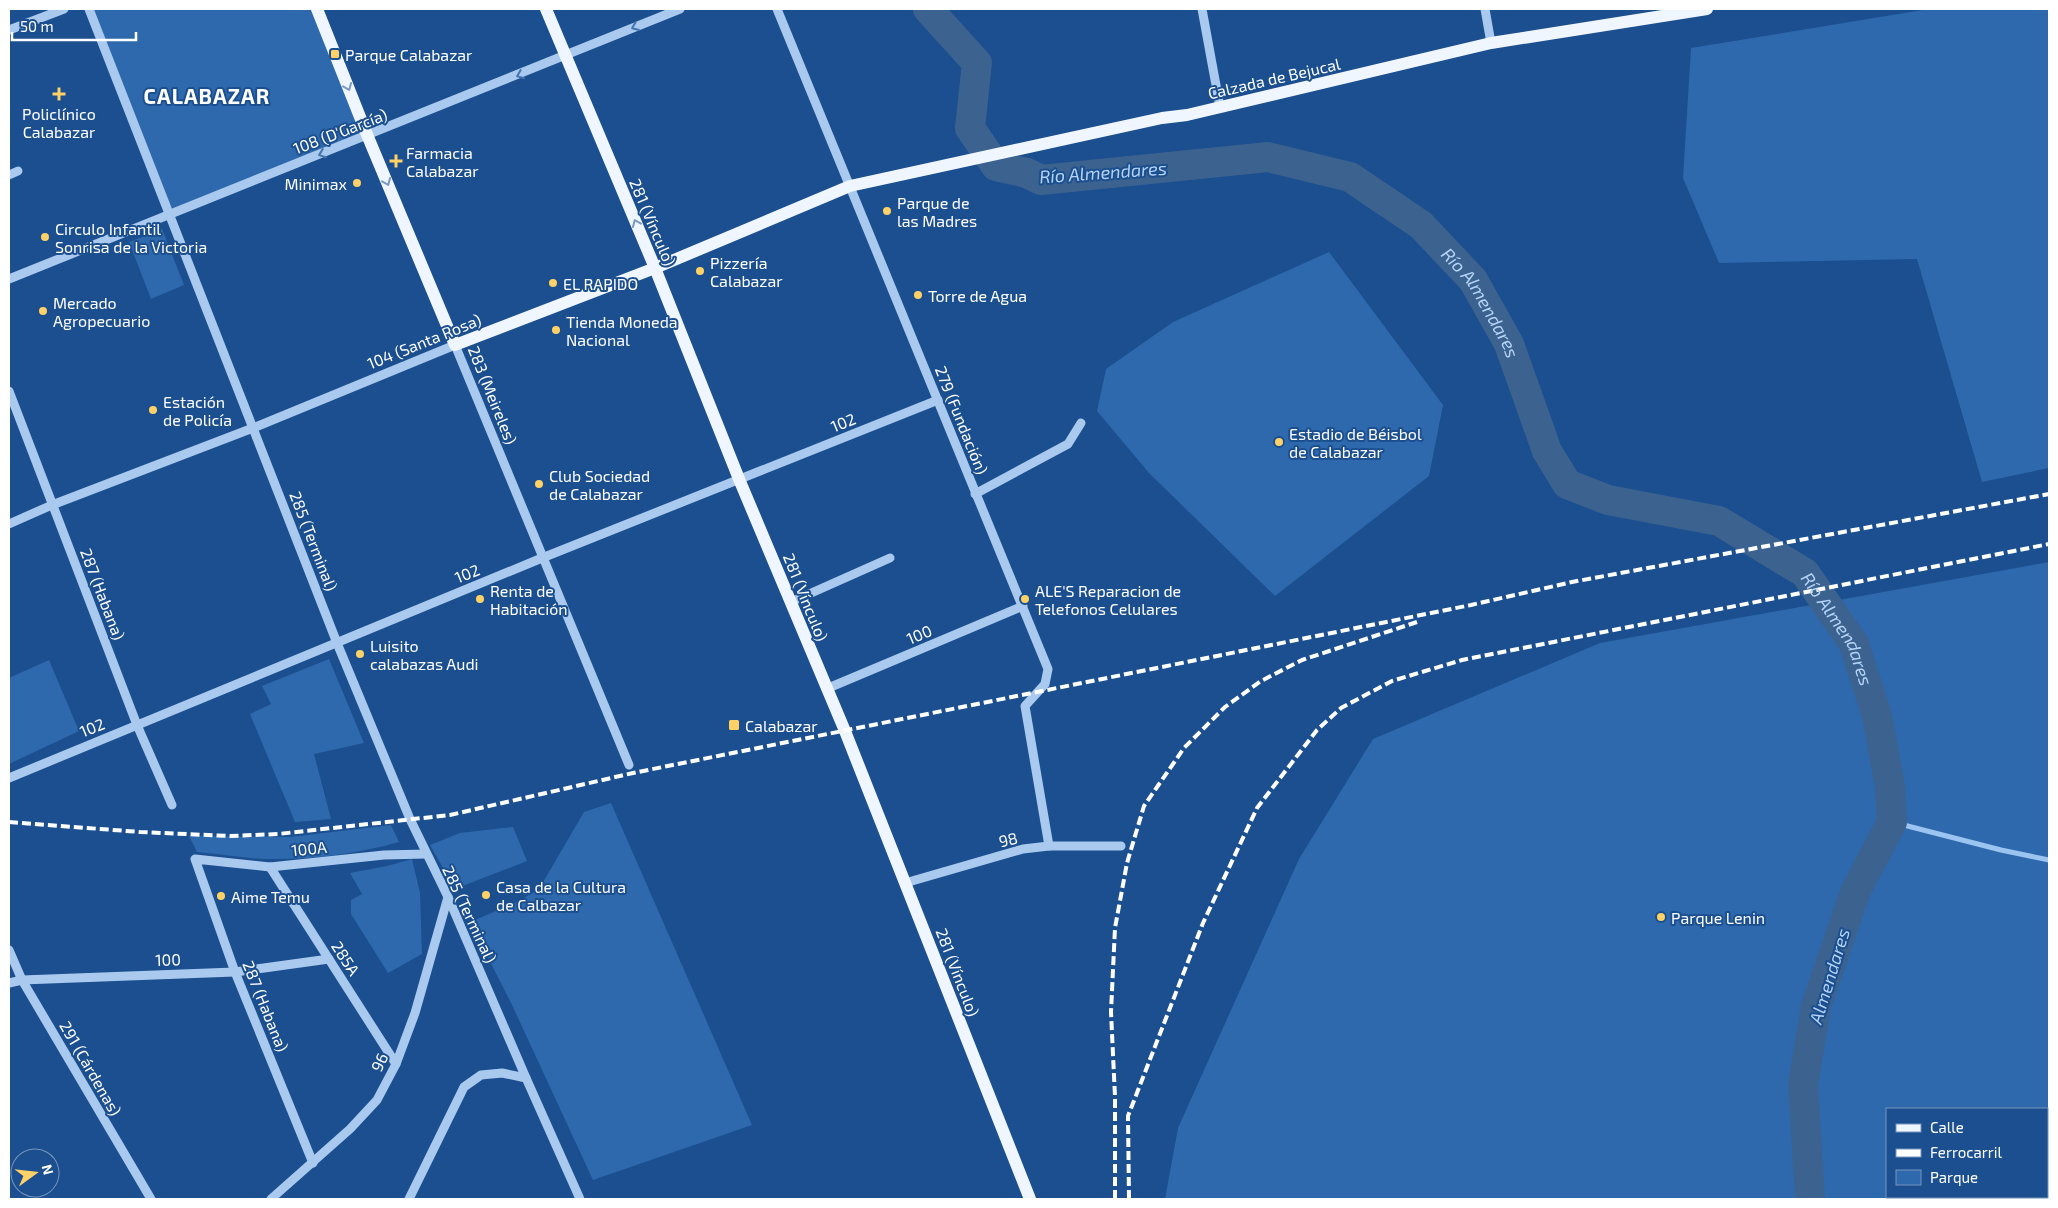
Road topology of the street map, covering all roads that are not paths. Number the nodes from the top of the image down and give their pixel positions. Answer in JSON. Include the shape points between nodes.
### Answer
{"nodes":[{"id":1,"x":64,"y":9,"type":"edge"},
{"id":2,"x":89,"y":9,"type":"edge"},
{"id":3,"x":317,"y":9,"type":"edge"},
{"id":4,"x":546,"y":9,"type":"edge"},
{"id":5,"x":680,"y":9,"type":"edge"},
{"id":6,"x":778,"y":9,"type":"edge"},
{"id":7,"x":1202,"y":9,"type":"edge"},
{"id":8,"x":1485,"y":9,"type":"edge"},
{"id":9,"x":1707,"y":9,"type":"edge"},
{"id":10,"x":9,"y":30,"type":"edge"},
{"id":11,"x":1492,"y":44,"type":"junction"},
{"id":12,"x":565,"y":56,"type":"junction"},
{"id":13,"x":1220,"y":107,"type":"junction"},
{"id":14,"x":368,"y":137,"type":"junction"},
{"id":15,"x":18,"y":171,"type":"dead end"},
{"id":16,"x":9,"y":175,"type":"edge"},
{"id":17,"x":850,"y":186,"type":"junction"},
{"id":18,"x":170,"y":213,"type":"junction"},
{"id":19,"x":655,"y":268,"type":"junction"},
{"id":20,"x":9,"y":279,"type":"edge"},
{"id":21,"x":455,"y":345,"type":"junction"},
{"id":22,"x":9,"y":391,"type":"edge"},
{"id":23,"x":938,"y":400,"type":"junction"},
{"id":24,"x":1081,"y":423,"type":"dead end"},
{"id":25,"x":253,"y":428,"type":"junction"},
{"id":26,"x":739,"y":479,"type":"junction"},
{"id":27,"x":976,"y":494,"type":"junction"},
{"id":28,"x":52,"y":505,"type":"junction"},
{"id":29,"x":9,"y":524,"type":"edge"},
{"id":30,"x":542,"y":558,"type":"junction"},
{"id":31,"x":890,"y":558,"type":"dead end"},
{"id":32,"x":791,"y":602,"type":"junction"},
{"id":33,"x":1023,"y":606,"type":"junction"},
{"id":34,"x":337,"y":643,"type":"junction"},
{"id":35,"x":826,"y":689,"type":"junction"},
{"id":36,"x":137,"y":725,"type":"junction"},
{"id":37,"x":629,"y":765,"type":"dead end"},
{"id":38,"x":9,"y":778,"type":"edge"},
{"id":39,"x":172,"y":805,"type":"dead end"},
{"id":40,"x":1049,"y":846,"type":"junction"},
{"id":41,"x":1121,"y":846,"type":"dead end"},
{"id":42,"x":426,"y":854,"type":"junction"},
{"id":43,"x":195,"y":859,"type":"joint"},
{"id":44,"x":270,"y":867,"type":"junction"},
{"id":45,"x":905,"y":883,"type":"junction"},
{"id":46,"x":448,"y":897,"type":"junction"},
{"id":47,"x":9,"y":950,"type":"edge"},
{"id":48,"x":329,"y":959,"type":"junction"},
{"id":49,"x":235,"y":972,"type":"junction"},
{"id":50,"x":22,"y":980,"type":"junction"},
{"id":51,"x":9,"y":983,"type":"edge"},
{"id":52,"x":396,"y":1064,"type":"junction"},
{"id":53,"x":526,"y":1078,"type":"junction"},
{"id":54,"x":313,"y":1164,"type":"junction"},
{"id":55,"x":150,"y":1199,"type":"edge"},
{"id":56,"x":271,"y":1199,"type":"edge"},
{"id":57,"x":409,"y":1199,"type":"edge"},
{"id":58,"x":580,"y":1199,"type":"edge"},
{"id":59,"x":1030,"y":1199,"type":"edge"}],
"edges":[{"from":1,"to":10,"type":"street"},
{"from":2,"to":18,"type":"street","name":"285 (Terminal)"},
{"from":3,"to":14,"type":"main road","name":"283 (Meireles)","one_way":true},
{"from":4,"to":12,"type":"main road","name":"281 (Vínculo)"},
{"from":5,"to":12,"type":"street","name":"108 (D'García)","one_way":true},
{"from":6,"to":17,"type":"street","name":"279 (Fundación)"},
{"from":7,"to":13,"type":"street"},
{"from":8,"to":11,"type":"street"},
{"from":9,"to":11,"type":"main road","name":"Calzada de Bejucal"},
{"from":11,"to":13,"type":"main road","name":"Calzada de Bejucal"},
{"from":12,"to":14,"type":"street","name":"108 (D'García)","one_way":true},
{"from":19,"to":12,"type":"main road","name":"281 (Vínculo)","one_way":true},
{"from":13,"to":17,"type":"main road","name":"Calzada de Bejucal"},
{"from":14,"to":18,"type":"street","name":"108 (D'García)","one_way":true},
{"from":14,"to":21,"type":"main road","name":"283 (Meireles)","one_way":true},
{"from":15,"to":16,"type":"street"},
{"from":17,"to":19,"type":"main road","name":"104 (Santa Rosa)"},
{"from":17,"to":23,"type":"street","name":"279 (Fundación)"},
{"from":18,"to":20,"type":"street","name":"108 (D'García)"},
{"from":18,"to":25,"type":"street","name":"285 (Terminal)"},
{"from":19,"to":21,"type":"main road","name":"104 (Santa Rosa)"},
{"from":19,"to":26,"type":"main road","name":"281 (Vínculo)"},
{"from":21,"to":25,"type":"street","name":"104 (Santa Rosa)"},
{"from":21,"to":30,"type":"street","name":"283 (Meireles)"},
{"from":22,"to":28,"type":"street","name":"287 (Habana)"},
{"from":23,"to":26,"type":"street","name":"102"},
{"from":23,"to":27,"type":"street","name":"279 (Fundación)"},
{"from":24,"to":27,"type":"street","via":[[1068,444]]},
{"from":25,"to":28,"type":"street","name":"104 (Santa Rosa)"},
{"from":25,"to":34,"type":"street","name":"285 (Terminal)"},
{"from":26,"to":30,"type":"street","name":"102"},
{"from":26,"to":32,"type":"main road","name":"281 (Vínculo)"},
{"from":27,"to":33,"type":"street","name":"279 (Fundación)"},
{"from":28,"to":29,"type":"street","name":"104 (Santa Rosa)"},
{"from":28,"to":36,"type":"street","name":"287 (Habana)"},
{"from":30,"to":34,"type":"street","name":"102"},
{"from":30,"to":37,"type":"street","name":"283 (Meireles)"},
{"from":31,"to":32,"type":"street"},
{"from":32,"to":35,"type":"main road","name":"281 (Vínculo)"},
{"from":33,"to":35,"type":"street","name":"100"},
{"from":33,"to":40,"type":"street","name":"279 (Fundación)","via":[[1048,669],[1045,684],[1025,706]]},
{"from":34,"to":36,"type":"street","name":"102"},
{"from":34,"to":42,"type":"street","name":"285 (Terminal)"},
{"from":35,"to":45,"type":"main road","name":"281 (Vínculo)"},
{"from":36,"to":38,"type":"street","name":"102"},
{"from":36,"to":39,"type":"street","name":"287 (Habana)"},
{"from":40,"to":41,"type":"street","name":"98"},
{"from":40,"to":45,"type":"street","name":"98","via":[[1023,850]]},
{"from":42,"to":44,"type":"street","name":"100A"},
{"from":42,"to":46,"type":"street","name":"285 (Terminal)"},
{"from":43,"to":44,"type":"street","name":"100A"},
{"from":43,"to":49,"type":"street","name":"287 (Habana)"},
{"from":44,"to":48,"type":"street","name":"285A"},
{"from":45,"to":59,"type":"main road","name":"281 (Vínculo)"},
{"from":46,"to":52,"type":"street","name":"96","via":[[432,960]]},
{"from":46,"to":53,"type":"street","name":"285 (Terminal)"},
{"from":47,"to":50,"type":"street","name":"291 (Cárdenas)"},
{"from":48,"to":49,"type":"street","name":"100"},
{"from":48,"to":52,"type":"street","name":"285A"},
{"from":49,"to":50,"type":"street","name":"100"},
{"from":49,"to":54,"type":"street","name":"287 (Habana)"},
{"from":50,"to":51,"type":"street","name":"100"},
{"from":50,"to":55,"type":"street","name":"291 (Cárdenas)"},
{"from":52,"to":54,"type":"street","name":"96","via":[[377,1100]]},
{"from":53,"to":57,"type":"street","via":[[502,1073],[481,1075],[464,1087]]},
{"from":53,"to":58,"type":"street","name":"285 (Terminal)"},
{"from":54,"to":56,"type":"street","name":"96"}]}
